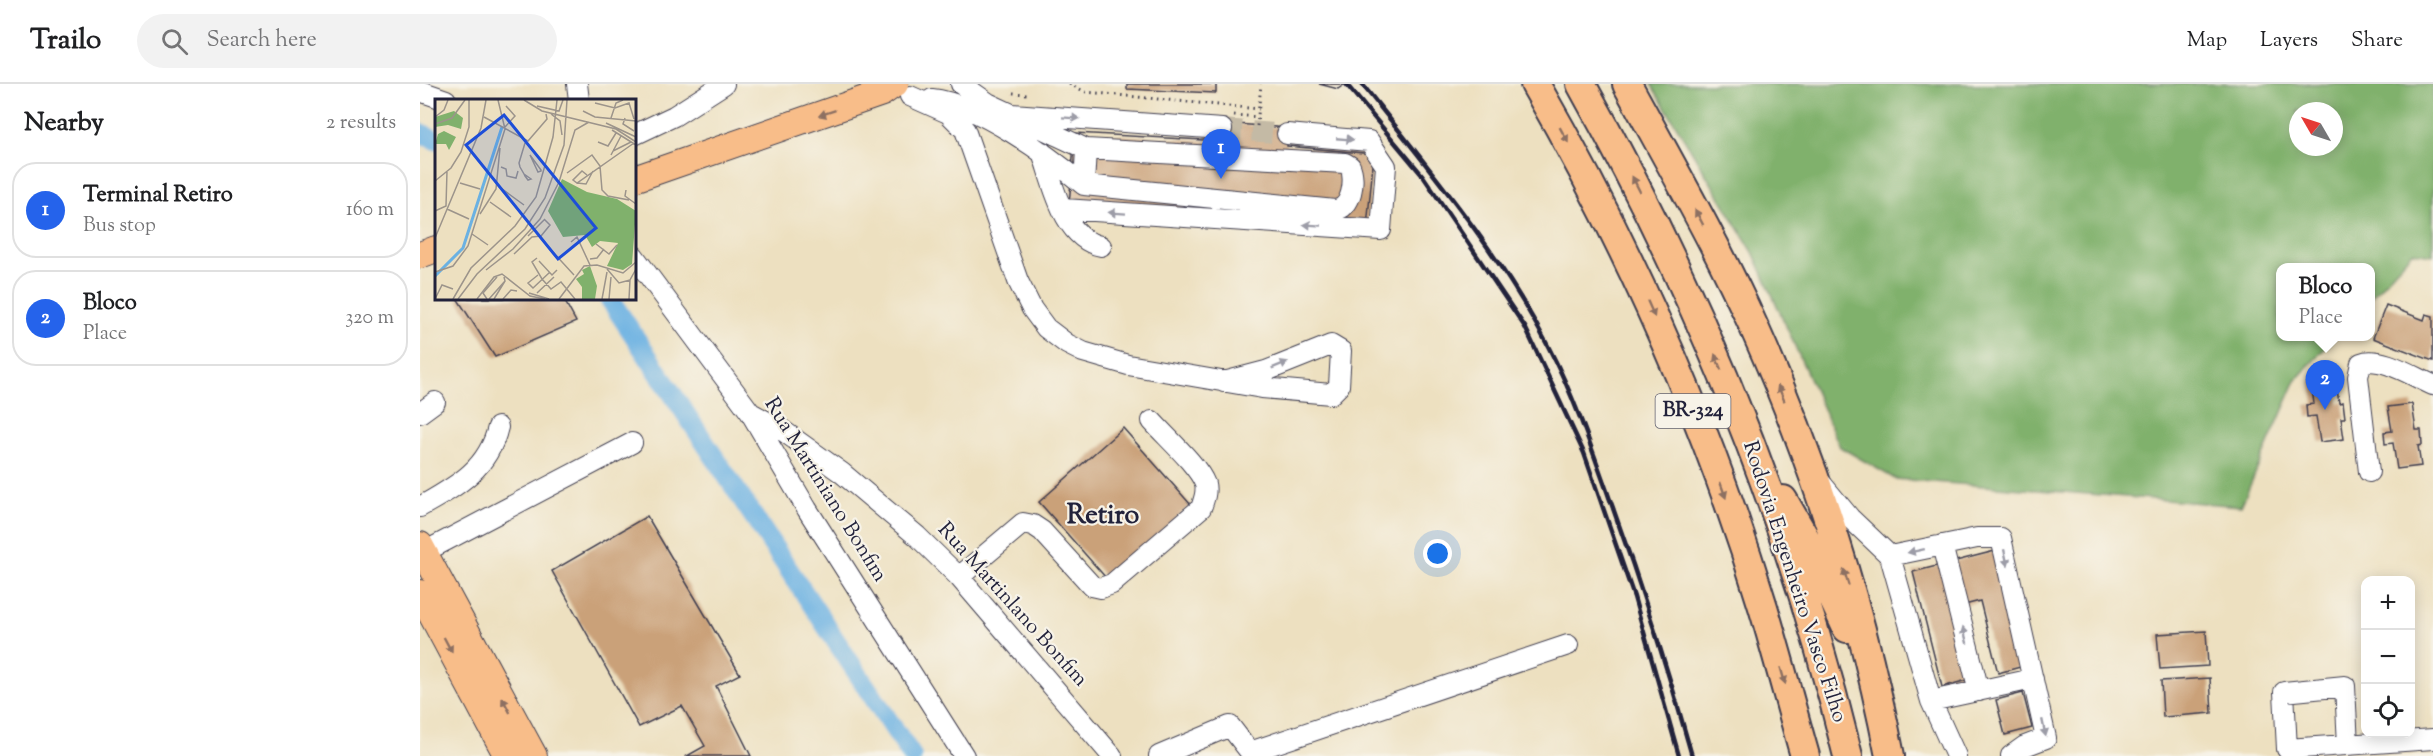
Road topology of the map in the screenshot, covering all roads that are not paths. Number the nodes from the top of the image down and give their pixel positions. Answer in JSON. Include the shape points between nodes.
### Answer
{"nodes":[{"id":1,"x":577,"y":84,"type":"edge"},
{"id":2,"x":724,"y":84,"type":"edge"},
{"id":3,"x":961,"y":84,"type":"edge"},
{"id":4,"x":1535,"y":84,"type":"edge"},
{"id":5,"x":1581,"y":84,"type":"edge"},
{"id":6,"x":1628,"y":84,"type":"edge"},
{"id":7,"x":420,"y":91,"type":"edge"},
{"id":8,"x":896,"y":91,"type":"edge"},
{"id":9,"x":443,"y":99,"type":"edge"},
{"id":10,"x":579,"y":99,"type":"edge"},
{"id":11,"x":1012,"y":114,"type":"junction"},
{"id":12,"x":989,"y":122,"type":"junction"},
{"id":13,"x":1222,"y":129,"type":"tunnel mouth"},
{"id":14,"x":636,"y":134,"type":"edge"},
{"id":15,"x":1287,"y":134,"type":"tunnel mouth"},
{"id":16,"x":970,"y":141,"type":"junction"},
{"id":17,"x":1086,"y":149,"type":"junction"},
{"id":18,"x":1042,"y":152,"type":"junction"},
{"id":19,"x":636,"y":179,"type":"edge"},
{"id":20,"x":1084,"y":185,"type":"junction"},
{"id":21,"x":1064,"y":209,"type":"junction"},
{"id":22,"x":1089,"y":212,"type":"junction"},
{"id":23,"x":435,"y":249,"type":"edge"},
{"id":24,"x":420,"y":255,"type":"edge"},
{"id":25,"x":636,"y":259,"type":"edge"},
{"id":26,"x":1224,"y":381,"type":"junction"},
{"id":27,"x":2433,"y":388,"type":"edge"},
{"id":28,"x":750,"y":412,"type":"junction"},
{"id":29,"x":1152,"y":421,"type":"dead end"},
{"id":30,"x":498,"y":427,"type":"dead end"},
{"id":31,"x":1748,"y":438,"type":"junction"},
{"id":32,"x":632,"y":443,"type":"dead end"},
{"id":33,"x":1810,"y":469,"type":"junction"},
{"id":34,"x":2369,"y":472,"type":"dead end"},
{"id":35,"x":420,"y":507,"type":"edge"},
{"id":36,"x":1942,"y":545,"type":"junction"},
{"id":37,"x":422,"y":548,"type":"edge"},
{"id":38,"x":1890,"y":556,"type":"junction"},
{"id":39,"x":959,"y":577,"type":"junction"},
{"id":40,"x":420,"y":594,"type":"edge"},
{"id":41,"x":1568,"y":645,"type":"dead end"},
{"id":42,"x":2033,"y":679,"type":"junction"},
{"id":43,"x":1874,"y":687,"type":"junction"},
{"id":44,"x":1979,"y":691,"type":"junction"},
{"id":45,"x":1931,"y":700,"type":"junction"},
{"id":46,"x":2433,"y":739,"type":"edge"},
{"id":47,"x":2348,"y":745,"type":"junction"},
{"id":48,"x":507,"y":756,"type":"edge"},
{"id":49,"x":534,"y":756,"type":"edge"},
{"id":50,"x":964,"y":756,"type":"edge"},
{"id":51,"x":1112,"y":756,"type":"edge"},
{"id":52,"x":1158,"y":756,"type":"edge"},
{"id":53,"x":1805,"y":756,"type":"edge"},
{"id":54,"x":1848,"y":756,"type":"edge"},
{"id":55,"x":1890,"y":756,"type":"edge"},
{"id":56,"x":1956,"y":756,"type":"edge"},
{"id":57,"x":2011,"y":756,"type":"edge"}],
"edges":[{"from":1,"to":10,"type":"street"},
{"from":2,"to":14,"type":"street","via":[[674,116]]},
{"from":3,"to":11,"type":"street"},
{"from":4,"to":53,"type":"highway","name":"Rodovia Engenheiro Vasco Filho","number":"BR-324","one_way":true,"via":[[1600,201],[1678,373],[1756,586]]},
{"from":31,"to":5,"type":"highway","name":"Rodovia Engenheiro Vasco Filho","number":"BR-324","one_way":true,"via":[[1654,222]]},
{"from":33,"to":6,"type":"highway","one_way":true,"via":[[1753,324]]},
{"from":7,"to":9,"type":"street"},
{"from":8,"to":12,"type":"street","via":[[951,101]]},
{"from":8,"to":16,"type":"street","via":[[948,113]]},
{"from":8,"to":19,"type":"main road","one_way":true},
{"from":11,"to":13,"type":"street","one_way":true},
{"from":11,"to":17,"type":"street"},
{"from":12,"to":16,"type":"street","via":[[974,121]]},
{"from":12,"to":18,"type":"street"},
{"from":15,"to":22,"type":"street","one_way":true,"via":[[1369,141],[1386,166],[1381,230]]},
{"from":16,"to":26,"type":"street","via":[[1018,281],[1046,328],[1075,348],[1106,360]]},
{"from":17,"to":20,"type":"street"},
{"from":17,"to":20,"type":"street","via":[[1345,163],[1353,173],[1347,204],[1341,210]]},
{"from":18,"to":20,"type":"street"},
{"from":18,"to":21,"type":"street"},
{"from":21,"to":22,"type":"street"},
{"from":21,"to":22,"type":"street","via":[[1081,237],[1101,246],[1088,228]]},
{"from":23,"to":24,"type":"main road"},
{"from":25,"to":28,"type":"street","name":"Rua Martiniano Bonfim"},
{"from":26,"to":26,"type":"street","one_way":true,"via":[[1266,371],[1331,345],[1341,351],[1339,386],[1331,394]]},
{"from":27,"to":34,"type":"street","via":[[2378,362],[2361,363],[2358,377]]},
{"from":28,"to":39,"type":"street","name":"Rua Martinlano Bonfim","via":[[842,473]]},
{"from":28,"to":50,"type":"street","name":"Rua Martiniano Bonfim"},
{"from":29,"to":39,"type":"street","via":[[1199,474],[1205,485],[1205,498],[1201,508],[1112,584],[1092,586],[1042,531],[1023,524]]},
{"from":30,"to":35,"type":"street","via":[[475,471]]},
{"from":31,"to":43,"type":"highway","via":[[1804,538]]},
{"from":31,"to":54,"type":"highway","name":"Rodovia Engenheiro Vasco Filho","number":"BR-324","via":[[1800,592]]},
{"from":32,"to":37,"type":"street"},
{"from":33,"to":38,"type":"street","via":[[1850,518]]},
{"from":43,"to":33,"type":"highway","one_way":true,"via":[[1847,579]]},
{"from":36,"to":38,"type":"street","one_way":true},
{"from":36,"to":42,"type":"street","one_way":true,"via":[[2001,538]]},
{"from":44,"to":36,"type":"street","one_way":true},
{"from":49,"to":37,"type":"main road","one_way":true},
{"from":38,"to":45,"type":"street"},
{"from":39,"to":51,"type":"street","name":"Rua Martinlano Bonfim"},
{"from":40,"to":48,"type":"main road","one_way":true},
{"from":41,"to":52,"type":"street","via":[[1250,752],[1230,726]]},
{"from":42,"to":44,"type":"street"},
{"from":42,"to":57,"type":"street","one_way":true,"via":[[2046,738]]},
{"from":43,"to":55,"type":"highway"},
{"from":44,"to":45,"type":"street"},
{"from":45,"to":56,"type":"street"},
{"from":46,"to":47,"type":"street"},
{"from":47,"to":47,"type":"street","via":[[2286,749],[2284,692],[2344,686]]}]}
